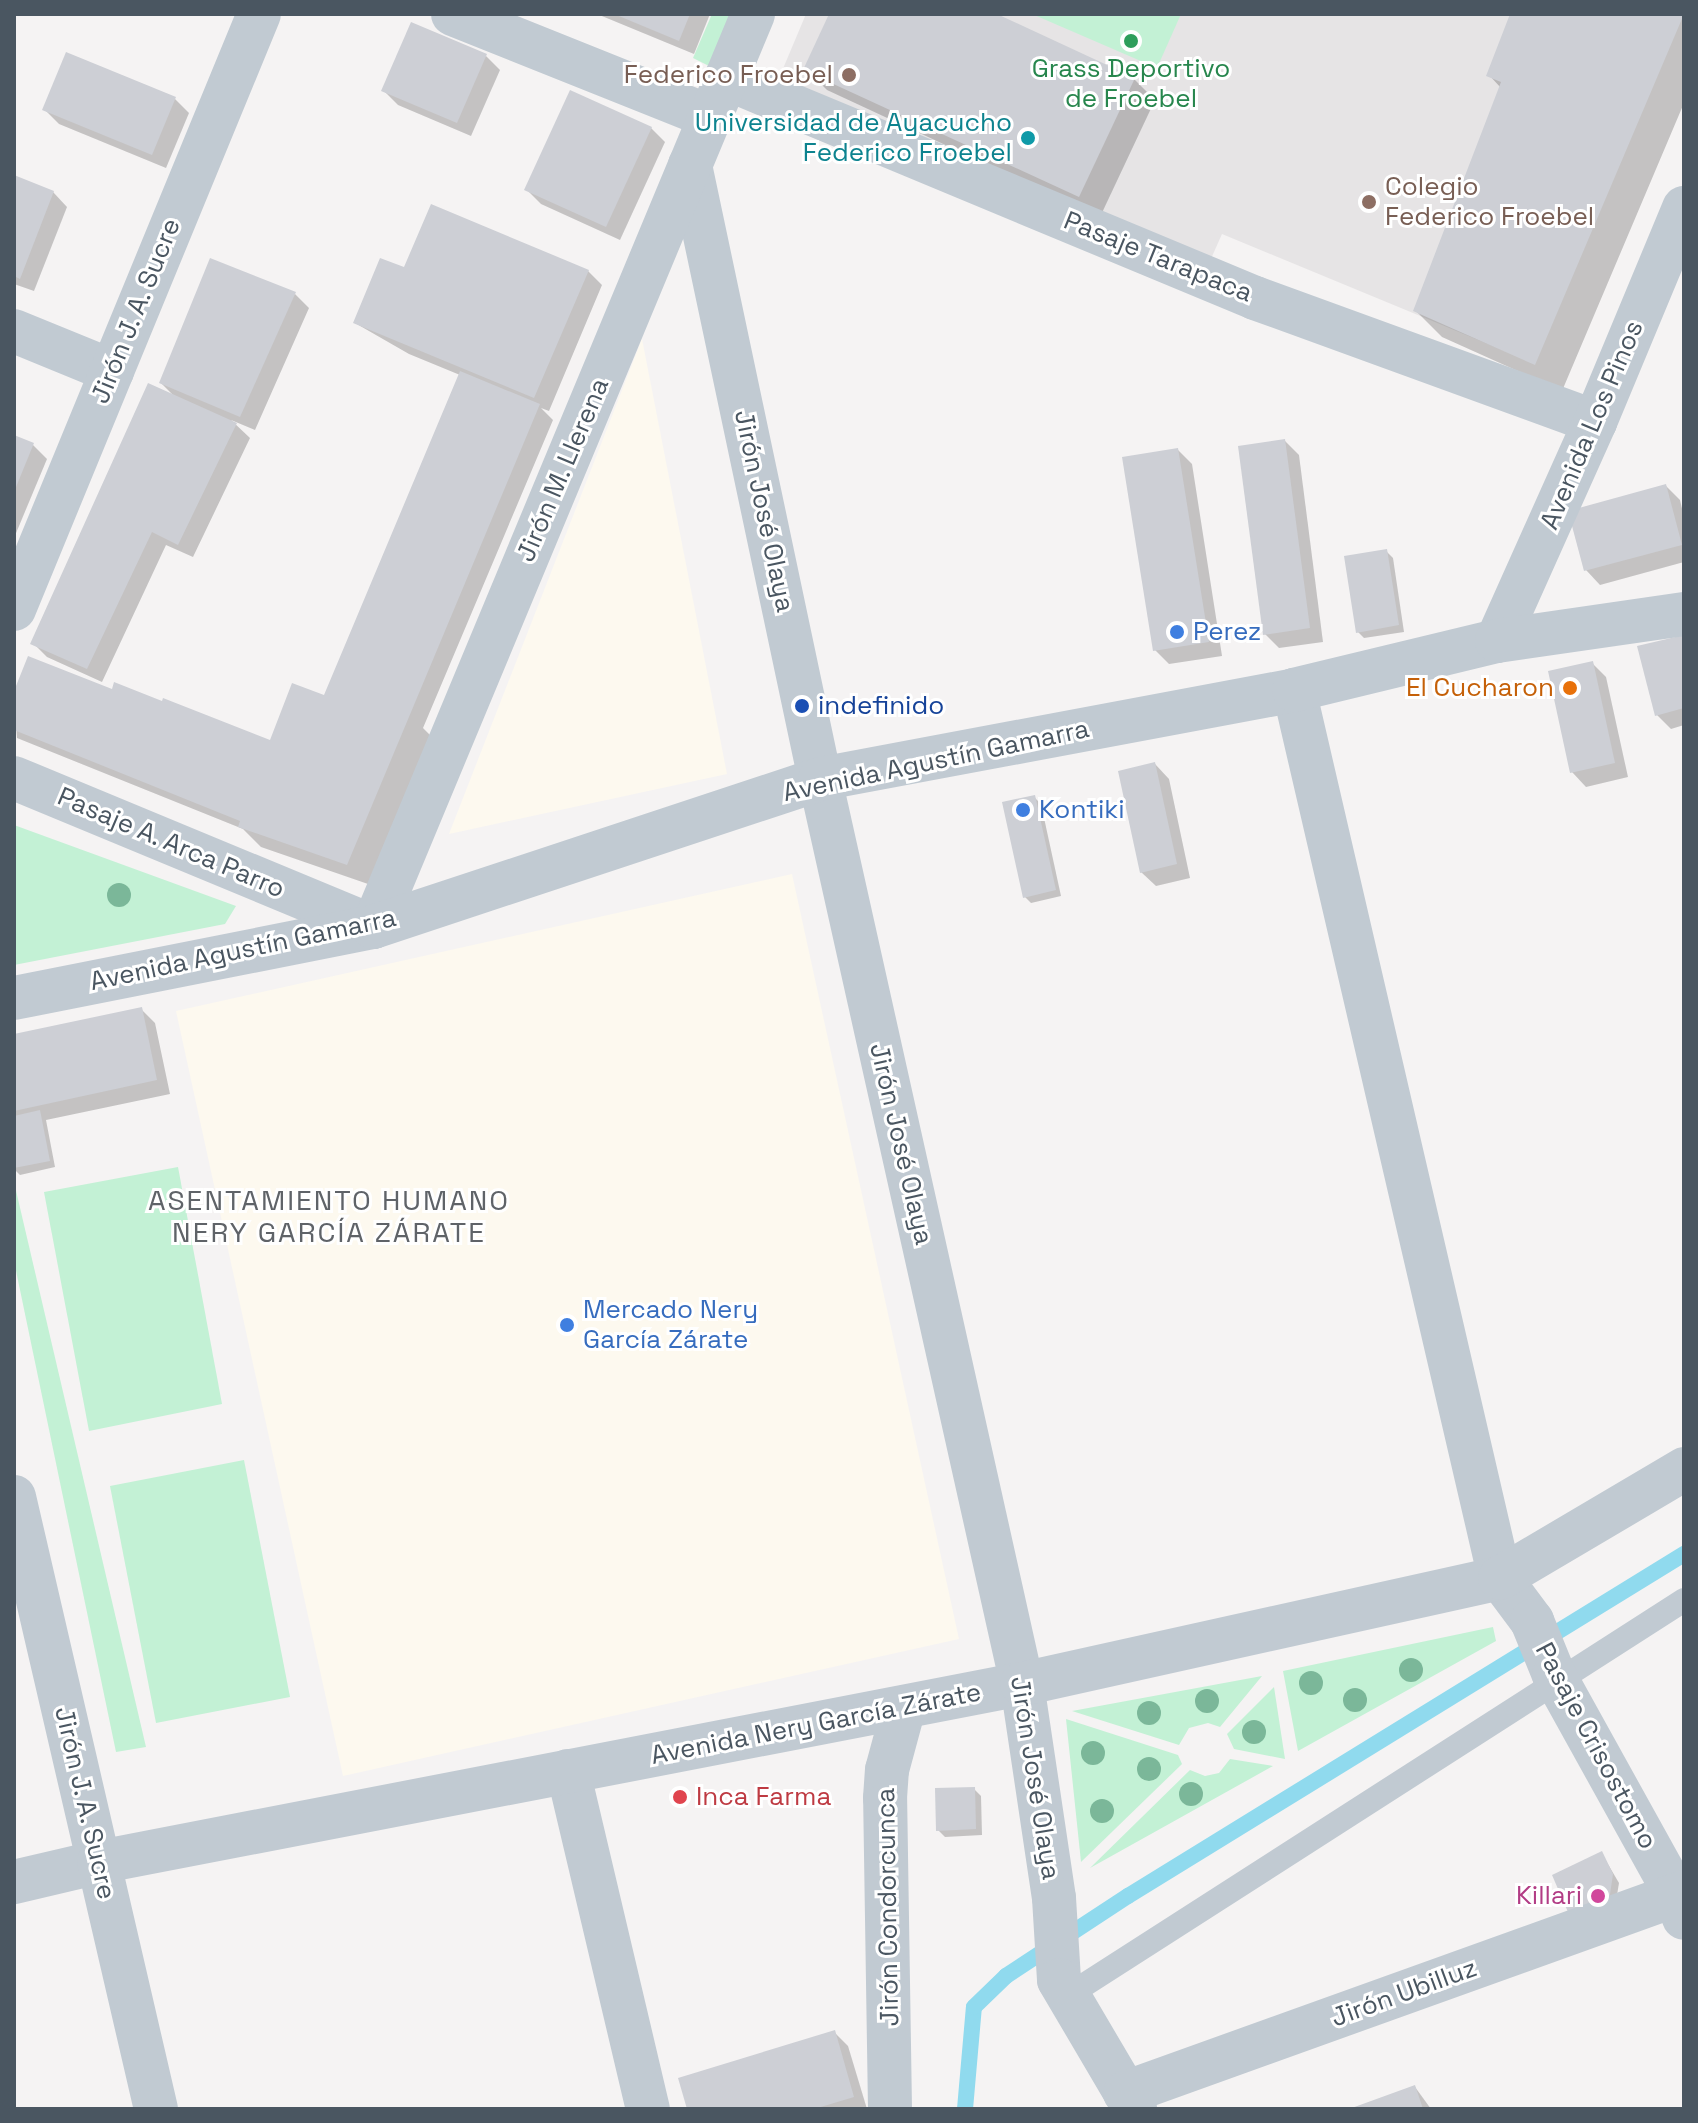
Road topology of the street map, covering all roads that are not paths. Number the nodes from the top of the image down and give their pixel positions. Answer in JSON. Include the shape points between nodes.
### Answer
{"nodes":[{"id":1,"x":259,"y":14,"type":"edge"},
{"id":2,"x":453,"y":14,"type":"edge"},
{"id":3,"x":753,"y":14,"type":"edge"},
{"id":4,"x":718,"y":98,"type":"junction"},
{"id":5,"x":690,"y":165,"type":"junction"},
{"id":6,"x":1684,"y":208,"type":"edge"},
{"id":7,"x":14,"y":331,"type":"edge"},
{"id":8,"x":112,"y":371,"type":"junction"},
{"id":9,"x":1595,"y":422,"type":"junction"},
{"id":10,"x":14,"y":609,"type":"edge"},
{"id":11,"x":1684,"y":614,"type":"edge"},
{"id":12,"x":1497,"y":641,"type":"junction"},
{"id":13,"x":1294,"y":690,"type":"junction"},
{"id":14,"x":14,"y":778,"type":"edge"},
{"id":15,"x":820,"y":779,"type":"junction"},
{"id":16,"x":373,"y":927,"type":"junction"},
{"id":17,"x":14,"y":998,"type":"edge"},
{"id":18,"x":1684,"y":1469,"type":"edge"},
{"id":19,"x":14,"y":1497,"type":"edge"},
{"id":20,"x":1500,"y":1578,"type":"junction"},
{"id":21,"x":1684,"y":1600,"type":"edge"},
{"id":22,"x":1555,"y":1677,"type":"junction"},
{"id":23,"x":1022,"y":1684,"type":"junction"},
{"id":24,"x":904,"y":1707,"type":"junction"},
{"id":25,"x":568,"y":1771,"type":"junction"},
{"id":26,"x":99,"y":1862,"type":"junction"},
{"id":27,"x":14,"y":1882,"type":"edge"},
{"id":28,"x":1681,"y":1902,"type":"edge"},
{"id":29,"x":1063,"y":1988,"type":"junction"},
{"id":30,"x":1130,"y":2101,"type":"edge"},
{"id":31,"x":156,"y":2109,"type":"edge"},
{"id":32,"x":648,"y":2109,"type":"edge"},
{"id":33,"x":890,"y":2109,"type":"edge"}],
"edges":[{"from":1,"to":8,"type":"street","name":"Jirón J. A. Sucre"},
{"from":2,"to":4,"type":"street","name":"Pasaje Tarapaca"},
{"from":3,"to":4,"type":"street","name":"Jirón M. Llerena"},
{"from":4,"to":5,"type":"street","name":"Jirón M. Llerena"},
{"from":4,"to":9,"type":"street","name":"Pasaje Tarapaca"},
{"from":5,"to":15,"type":"street","name":"Jirón José Olaya"},
{"from":5,"to":16,"type":"street","name":"Jirón M. Llerena"},
{"from":6,"to":9,"type":"street","name":"Avenida Los Pinos"},
{"from":7,"to":8,"type":"street"},
{"from":8,"to":10,"type":"street","name":"Jirón J. A. Sucre"},
{"from":9,"to":12,"type":"street","name":"Avenida Los Pinos"},
{"from":11,"to":12,"type":"street","name":"Avenida Agustín Gamarra"},
{"from":12,"to":13,"type":"street","name":"Avenida Agustín Gamarra"},
{"from":13,"to":15,"type":"street","name":"Avenida Agustín Gamarra"},
{"from":13,"to":20,"type":"street"},
{"from":14,"to":16,"type":"street","name":"Pasaje A. Arca Parro"},
{"from":15,"to":16,"type":"street","name":"Avenida Agustín Gamarra"},
{"from":15,"to":23,"type":"street","name":"Jirón José Olaya"},
{"from":16,"to":17,"type":"street","name":"Avenida Agustín Gamarra"},
{"from":18,"to":20,"type":"street","name":"Avenida Nery García Zárate"},
{"from":19,"to":26,"type":"street","name":"Jirón J. A. Sucre"},
{"from":20,"to":22,"type":"street","name":"Pasaje Crisostomo","via":[[1532,1621]]},
{"from":20,"to":23,"type":"street","name":"Avenida Nery García Zárate"},
{"from":21,"to":22,"type":"lane"},
{"from":22,"to":28,"type":"street","name":"Pasaje Crisostomo"},
{"from":22,"to":29,"type":"lane"},
{"from":23,"to":24,"type":"street","name":"Avenida Nery García Zárate"},
{"from":23,"to":29,"type":"street","name":"Jirón José Olaya"},
{"from":24,"to":25,"type":"street","name":"Avenida Nery García Zárate"},
{"from":24,"to":33,"type":"street","name":"Jirón Condorcunca","via":[[885,1798]]},
{"from":25,"to":26,"type":"street","name":"Avenida Nery García Zárate"},
{"from":25,"to":32,"type":"street"},
{"from":26,"to":27,"type":"street","name":"Avenida Nery García Zárate"},
{"from":26,"to":31,"type":"street","name":"Jirón J. A. Sucre"},
{"from":28,"to":30,"type":"street","name":"Jirón Ubilluz"},
{"from":29,"to":30,"type":"street","name":"Jirón José Olaya"}]}
